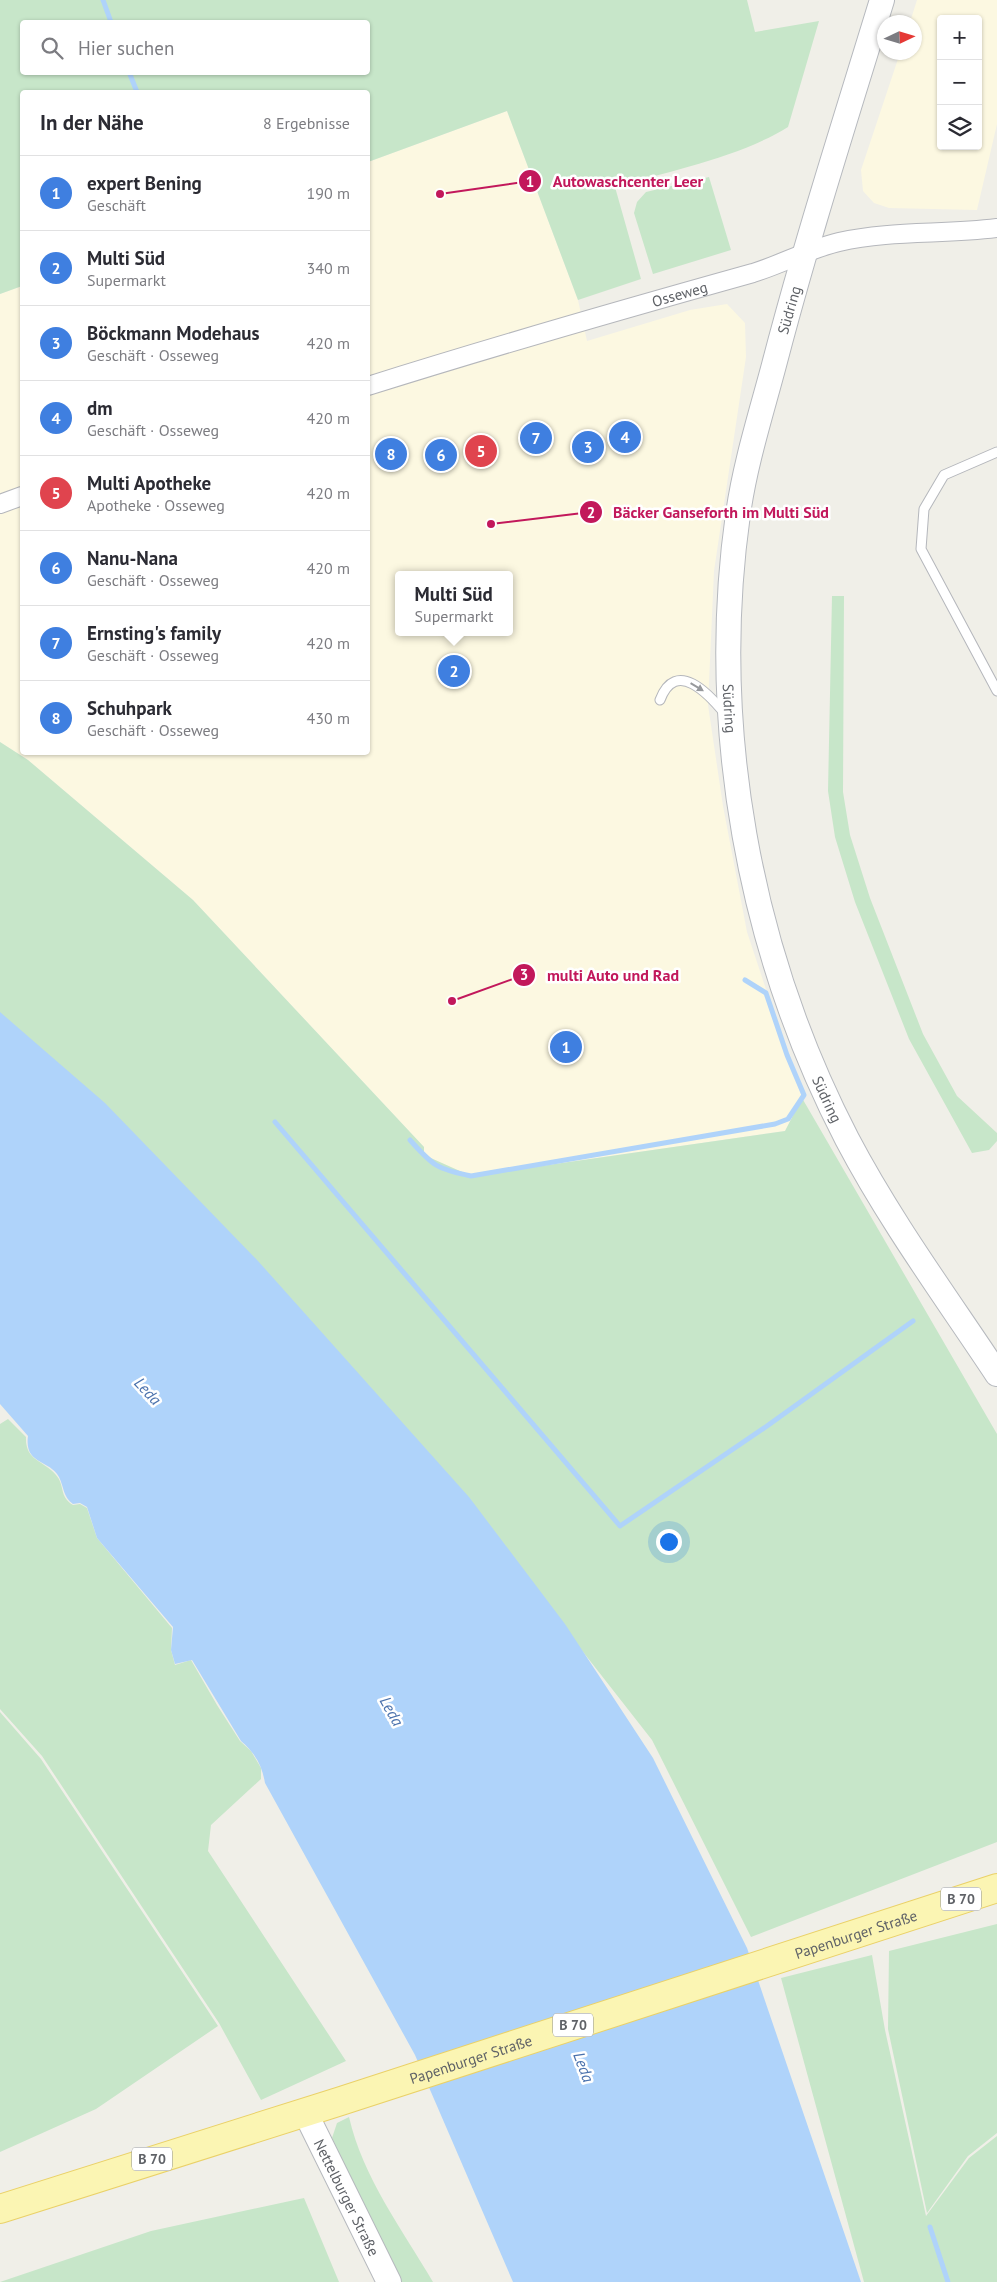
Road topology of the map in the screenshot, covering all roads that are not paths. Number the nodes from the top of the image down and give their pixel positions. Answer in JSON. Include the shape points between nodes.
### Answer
{"nodes":[{"id":1,"x":882,"y":0,"type":"edge"},
{"id":2,"x":997,"y":228,"type":"edge"},
{"id":3,"x":805,"y":253,"type":"junction"},
{"id":4,"x":370,"y":385,"type":"edge"},
{"id":5,"x":997,"y":452,"type":"edge"},
{"id":6,"x":20,"y":497,"type":"edge"},
{"id":7,"x":0,"y":504,"type":"edge"},
{"id":8,"x":997,"y":691,"type":"edge"},
{"id":9,"x":660,"y":700,"type":"dead end"},
{"id":10,"x":730,"y":722,"type":"junction"},
{"id":11,"x":997,"y":1374,"type":"edge"},
{"id":12,"x":997,"y":1888,"type":"edge"},
{"id":13,"x":305,"y":2112,"type":"junction"},
{"id":14,"x":0,"y":2208,"type":"edge"},
{"id":15,"x":389,"y":2282,"type":"edge"}],
"edges":[{"from":1,"to":3,"type":"main road","name":"Südring"},
{"from":2,"to":3,"type":"street","name":"Osseweg","via":[[888,235],[837,242]]},
{"from":3,"to":4,"type":"street","name":"Osseweg","via":[[754,272],[517,339]]},
{"from":3,"to":10,"type":"main road","name":"Südring","via":[[753,440],[738,511],[730,582]]},
{"from":5,"to":8,"type":"lane","via":[[944,475],[924,508],[921,549]]},
{"from":6,"to":7,"type":"street"},
{"from":9,"to":10,"type":"lane","one_way":true,"via":[[668,686],[684,680],[702,690]]},
{"from":10,"to":11,"type":"main road","name":"Südring","via":[[738,793],[765,929],[787,1001],[815,1070],[847,1140],[881,1199]]},
{"from":12,"to":13,"type":"main road","name":"Papenburger Straße","number":"B 70"},
{"from":13,"to":14,"type":"main road","name":"Papenburger Straße","number":"B 70"},
{"from":13,"to":15,"type":"main road","name":"Nettelburger Straße"}]}
